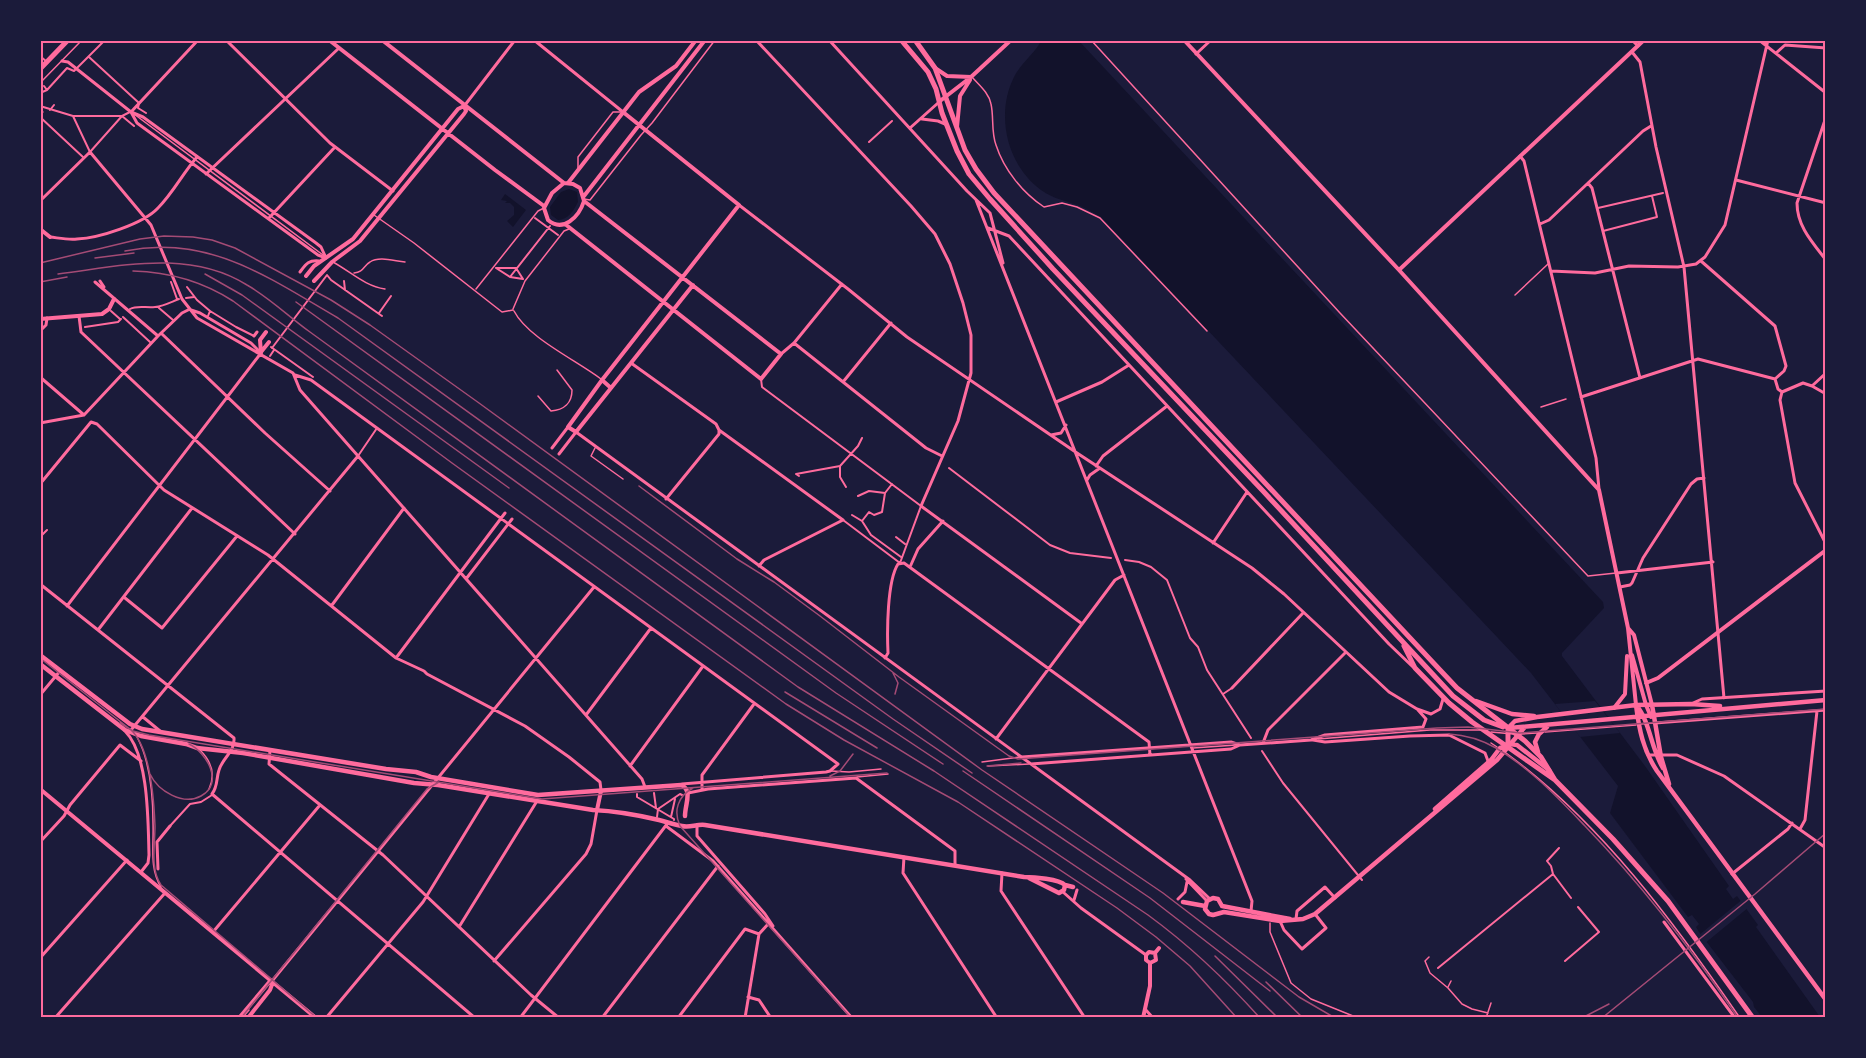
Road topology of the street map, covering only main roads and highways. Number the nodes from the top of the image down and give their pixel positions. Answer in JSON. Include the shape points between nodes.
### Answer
{"nodes":[{"id":1,"x":68,"y":40,"type":"edge"},
{"id":2,"x":901,"y":40,"type":"edge"},
{"id":3,"x":915,"y":40,"type":"edge"},
{"id":4,"x":40,"y":69,"type":"edge"},
{"id":5,"x":1402,"y":642,"type":"junction"},
{"id":6,"x":40,"y":656,"type":"edge"},
{"id":7,"x":40,"y":664,"type":"edge"},
{"id":8,"x":1470,"y":698,"type":"junction"},
{"id":9,"x":1826,"y":700,"type":"edge"},
{"id":10,"x":1636,"y":705,"type":"junction"},
{"id":11,"x":1649,"y":705,"type":"junction"},
{"id":12,"x":1732,"y":707,"type":"junction"},
{"id":13,"x":1640,"y":716,"type":"junction"},
{"id":14,"x":1653,"y":716,"type":"junction"},
{"id":15,"x":1537,"y":717,"type":"junction"},
{"id":16,"x":1494,"y":721,"type":"junction"},
{"id":17,"x":1548,"y":726,"type":"junction"},
{"id":18,"x":1524,"y":728,"type":"junction"},
{"id":19,"x":129,"y":730,"type":"junction"},
{"id":20,"x":1508,"y":731,"type":"junction"},
{"id":21,"x":1517,"y":734,"type":"junction"},
{"id":22,"x":1509,"y":745,"type":"junction"},
{"id":23,"x":1502,"y":750,"type":"junction"},
{"id":24,"x":1658,"y":756,"type":"junction"},
{"id":25,"x":1541,"y":758,"type":"junction"},
{"id":26,"x":1549,"y":770,"type":"junction"},
{"id":27,"x":1555,"y":780,"type":"junction"},
{"id":28,"x":1670,"y":787,"type":"junction"},
{"id":29,"x":685,"y":816,"type":"junction"},
{"id":30,"x":1429,"y":816,"type":"junction"},
{"id":31,"x":675,"y":822,"type":"junction"},
{"id":32,"x":696,"y":824,"type":"junction"},
{"id":33,"x":1026,"y":877,"type":"junction"},
{"id":34,"x":1057,"y":882,"type":"junction"},
{"id":35,"x":1064,"y":888,"type":"junction"},
{"id":36,"x":1075,"y":888,"type":"road end"},
{"id":37,"x":1054,"y":889,"type":"junction"},
{"id":38,"x":1181,"y":901,"type":"road end"},
{"id":39,"x":1207,"y":902,"type":"junction"},
{"id":40,"x":1222,"y":906,"type":"junction"},
{"id":41,"x":1220,"y":912,"type":"junction"},
{"id":42,"x":1251,"y":912,"type":"junction"},
{"id":43,"x":1244,"y":916,"type":"junction"},
{"id":44,"x":1296,"y":919,"type":"junction"},
{"id":45,"x":1826,"y":1000,"type":"edge"},
{"id":46,"x":1753,"y":1017,"type":"edge"}],
"edges":[{"from":1,"to":4,"type":"main road"},
{"from":2,"to":5,"type":"main road","via":[[928,72],[957,151],[990,200]]},
{"from":3,"to":8,"type":"main road","via":[[935,68],[965,150],[994,193]]},
{"from":5,"to":16,"type":"main road","via":[[1453,696]]},
{"from":5,"to":22,"type":"main road","via":[[1415,668],[1443,697],[1472,722]]},
{"from":6,"to":19,"type":"main road"},
{"from":7,"to":19,"type":"main road"},
{"from":8,"to":15,"type":"main road","via":[[1512,714]]},
{"from":8,"to":16,"type":"main road"},
{"from":9,"to":12,"type":"main road"},
{"from":10,"to":11,"type":"main road"},
{"from":10,"to":13,"type":"main road"},
{"from":10,"to":15,"type":"main road"},
{"from":11,"to":12,"type":"main road"},
{"from":11,"to":14,"type":"main road"},
{"from":12,"to":14,"type":"main road"},
{"from":13,"to":14,"type":"main road"},
{"from":13,"to":17,"type":"main road"},
{"from":13,"to":24,"type":"main road"},
{"from":13,"to":28,"type":"main road","via":[[1638,725],[1647,755]]},
{"from":14,"to":24,"type":"main road"},
{"from":15,"to":20,"type":"main road","via":[[1515,721]]},
{"from":16,"to":20,"type":"main road"},
{"from":17,"to":18,"type":"main road"},
{"from":17,"to":25,"type":"main road","via":[[1534,742]]},
{"from":18,"to":20,"type":"main road"},
{"from":18,"to":21,"type":"main road"},
{"from":19,"to":29,"type":"main road","via":[[416,772],[538,795],[681,785],[688,793]]},
{"from":19,"to":31,"type":"main road","via":[[137,736],[196,748],[605,810],[667,824]]},
{"from":20,"to":21,"type":"main road"},
{"from":20,"to":22,"type":"main road"},
{"from":21,"to":22,"type":"main road"},
{"from":21,"to":25,"type":"main road"},
{"from":22,"to":23,"type":"main road"},
{"from":22,"to":26,"type":"main road","via":[[1517,745]]},
{"from":22,"to":27,"type":"main road"},
{"from":23,"to":30,"type":"main road"},
{"from":23,"to":30,"type":"main road","via":[[1452,800]]},
{"from":24,"to":28,"type":"main road"},
{"from":25,"to":26,"type":"main road"},
{"from":26,"to":27,"type":"main road"},
{"from":27,"to":46,"type":"main road","via":[[1668,901]]},
{"from":28,"to":45,"type":"main road"},
{"from":29,"to":31,"type":"main road"},
{"from":29,"to":32,"type":"main road"},
{"from":30,"to":44,"type":"main road","via":[[1315,914]]},
{"from":31,"to":32,"type":"main road","via":[[685,826]]},
{"from":32,"to":33,"type":"main road"},
{"from":33,"to":34,"type":"main road"},
{"from":33,"to":37,"type":"main road"},
{"from":34,"to":35,"type":"main road"},
{"from":34,"to":37,"type":"main road"},
{"from":35,"to":36,"type":"main road"},
{"from":35,"to":37,"type":"main road","via":[[1056,892]]},
{"from":38,"to":39,"type":"main road"},
{"from":39,"to":40,"type":"main road","via":[[1218,899]]},
{"from":39,"to":41,"type":"main road","via":[[1207,916]]},
{"from":40,"to":41,"type":"main road"},
{"from":40,"to":42,"type":"main road"},
{"from":41,"to":43,"type":"main road"},
{"from":42,"to":43,"type":"main road"},
{"from":42,"to":44,"type":"main road"},
{"from":43,"to":44,"type":"main road"}]}
